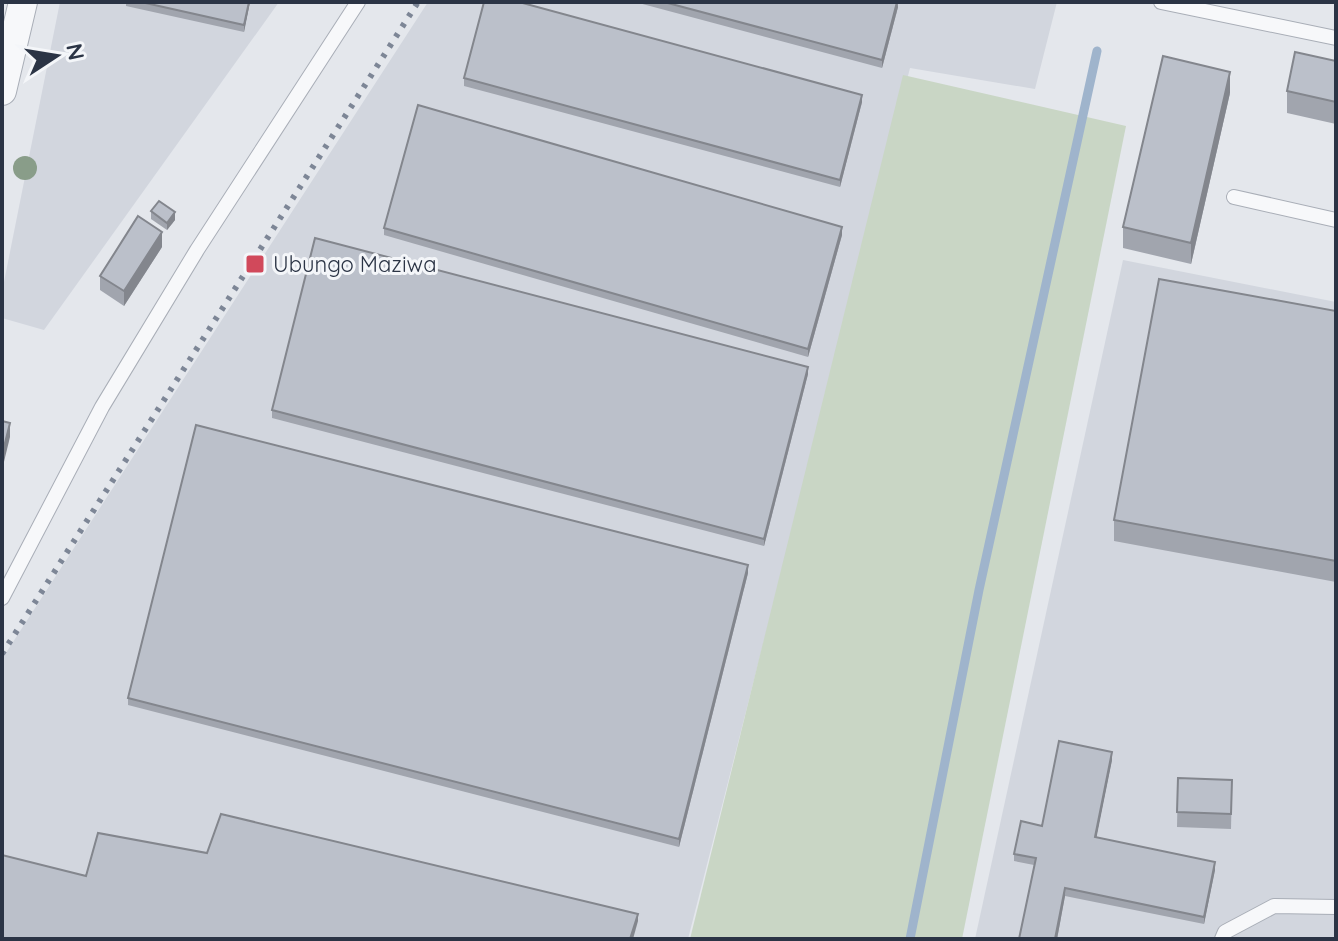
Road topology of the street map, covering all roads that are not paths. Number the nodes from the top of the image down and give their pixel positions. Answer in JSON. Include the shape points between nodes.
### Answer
{"nodes":[{"id":1,"x":23,"y":2,"type":"edge"},
{"id":2,"x":358,"y":2,"type":"edge"},
{"id":3,"x":1161,"y":2,"type":"edge"},
{"id":4,"x":1336,"y":38,"type":"edge"},
{"id":5,"x":2,"y":91,"type":"edge"},
{"id":6,"x":1234,"y":197,"type":"dead end"},
{"id":7,"x":1336,"y":220,"type":"edge"},
{"id":8,"x":2,"y":598,"type":"edge"},
{"id":9,"x":1336,"y":907,"type":"edge"},
{"id":10,"x":1222,"y":939,"type":"edge"}],
"edges":[{"from":1,"to":5,"type":"street"},
{"from":2,"to":8,"type":"lane","via":[[102,407]]},
{"from":3,"to":4,"type":"lane"},
{"from":6,"to":7,"type":"lane"},
{"from":9,"to":10,"type":"lane","via":[[1274,906],[1225,932]]}]}
